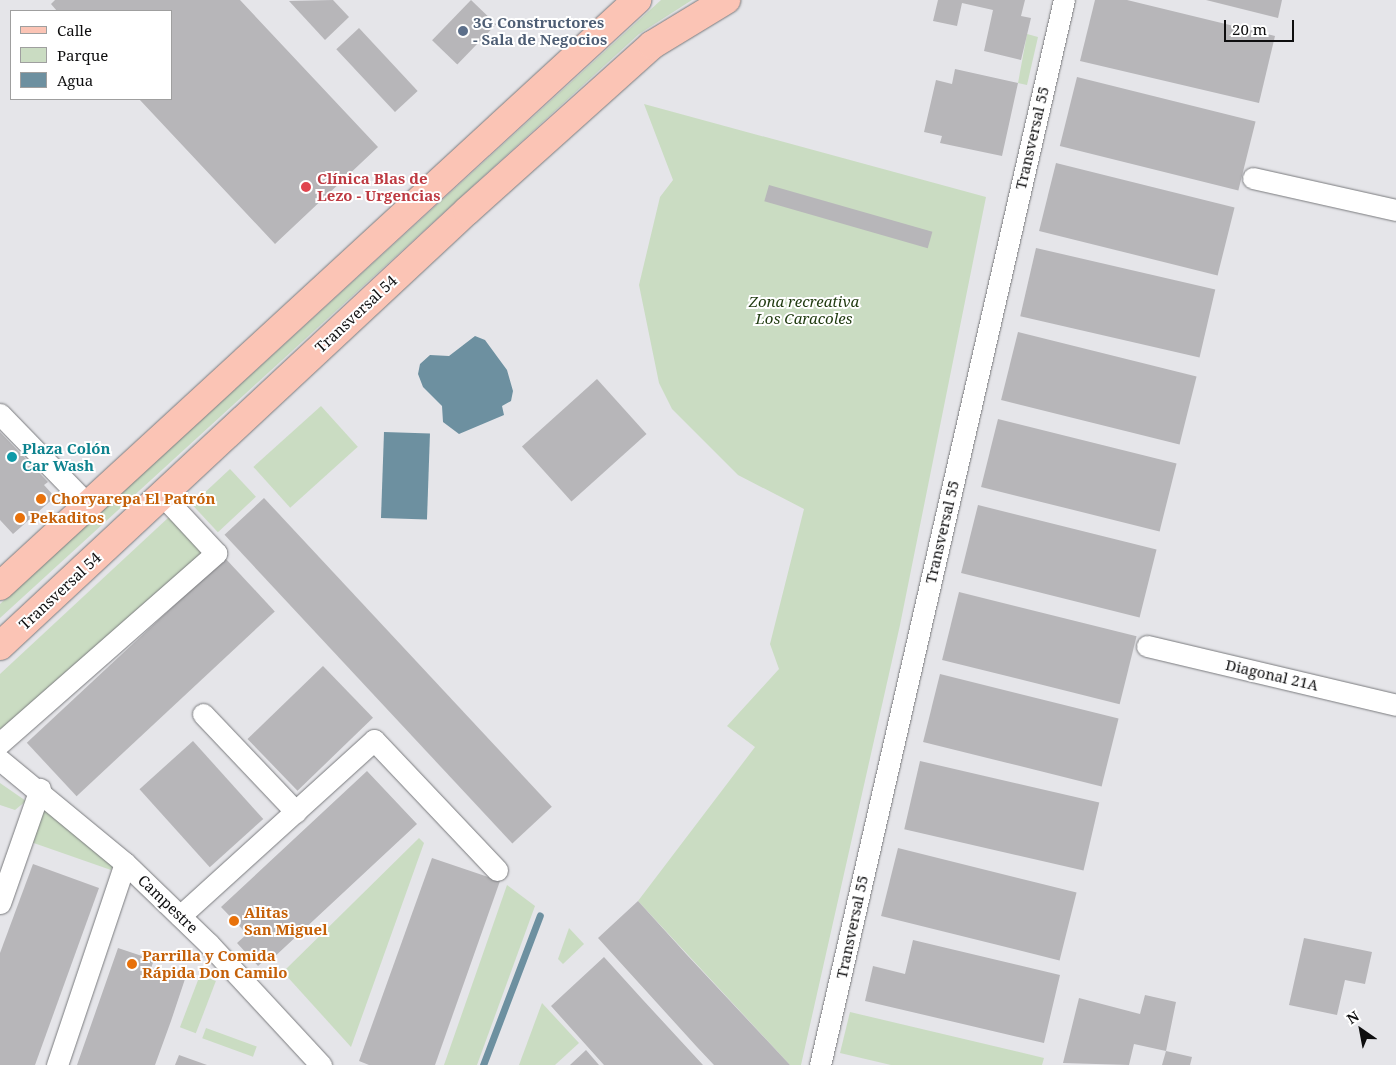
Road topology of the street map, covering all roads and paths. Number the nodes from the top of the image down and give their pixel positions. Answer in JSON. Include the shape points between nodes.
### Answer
{"nodes":[{"id":1,"x":726,"y":0,"type":"edge"},
{"id":2,"x":1064,"y":0,"type":"edge"},
{"id":3,"x":629,"y":2,"type":"edge"},
{"id":4,"x":1252,"y":178,"type":"dead end"},
{"id":5,"x":1396,"y":210,"type":"edge"},
{"id":6,"x":0,"y":414,"type":"edge"},
{"id":7,"x":163,"y":496,"type":"junction"},
{"id":8,"x":89,"y":506,"type":"junction"},
{"id":9,"x":0,"y":586,"type":"edge"},
{"id":10,"x":0,"y":646,"type":"edge"},
{"id":11,"x":1147,"y":646,"type":"dead end"},
{"id":12,"x":1396,"y":705,"type":"edge"},
{"id":13,"x":203,"y":714,"type":"dead end"},
{"id":14,"x":0,"y":743,"type":"edge"},
{"id":15,"x":0,"y":760,"type":"edge"},
{"id":16,"x":40,"y":789,"type":"junction"},
{"id":17,"x":296,"y":812,"type":"junction"},
{"id":18,"x":125,"y":863,"type":"junction"},
{"id":19,"x":497,"y":870,"type":"dead end"},
{"id":20,"x":0,"y":903,"type":"edge"},
{"id":21,"x":180,"y":916,"type":"junction"},
{"id":22,"x":57,"y":1065,"type":"edge"},
{"id":23,"x":321,"y":1065,"type":"edge"},
{"id":24,"x":820,"y":1065,"type":"edge"}],
"edges":[{"from":1,"to":7,"type":"main road","name":"Transversal 54","via":[[652,46],[467,211]]},
{"from":2,"to":24,"type":"street","name":"Transversal 55"},
{"from":3,"to":8,"type":"main road"},
{"from":4,"to":5,"type":"street"},
{"from":6,"to":8,"type":"street"},
{"from":7,"to":10,"type":"main road","name":"Transversal 54"},
{"from":7,"to":14,"type":"street","via":[[216,553]]},
{"from":8,"to":9,"type":"main road"},
{"from":11,"to":12,"type":"street","name":"Diagonal 21A"},
{"from":13,"to":17,"type":"street"},
{"from":15,"to":16,"type":"street","name":"Campestre"},
{"from":16,"to":18,"type":"street","name":"Campestre"},
{"from":16,"to":20,"type":"street"},
{"from":17,"to":19,"type":"street","via":[[374,740]]},
{"from":17,"to":21,"type":"street"},
{"from":18,"to":21,"type":"street","name":"Campestre"},
{"from":18,"to":22,"type":"street"},
{"from":21,"to":23,"type":"street","name":"Campestre"}]}
